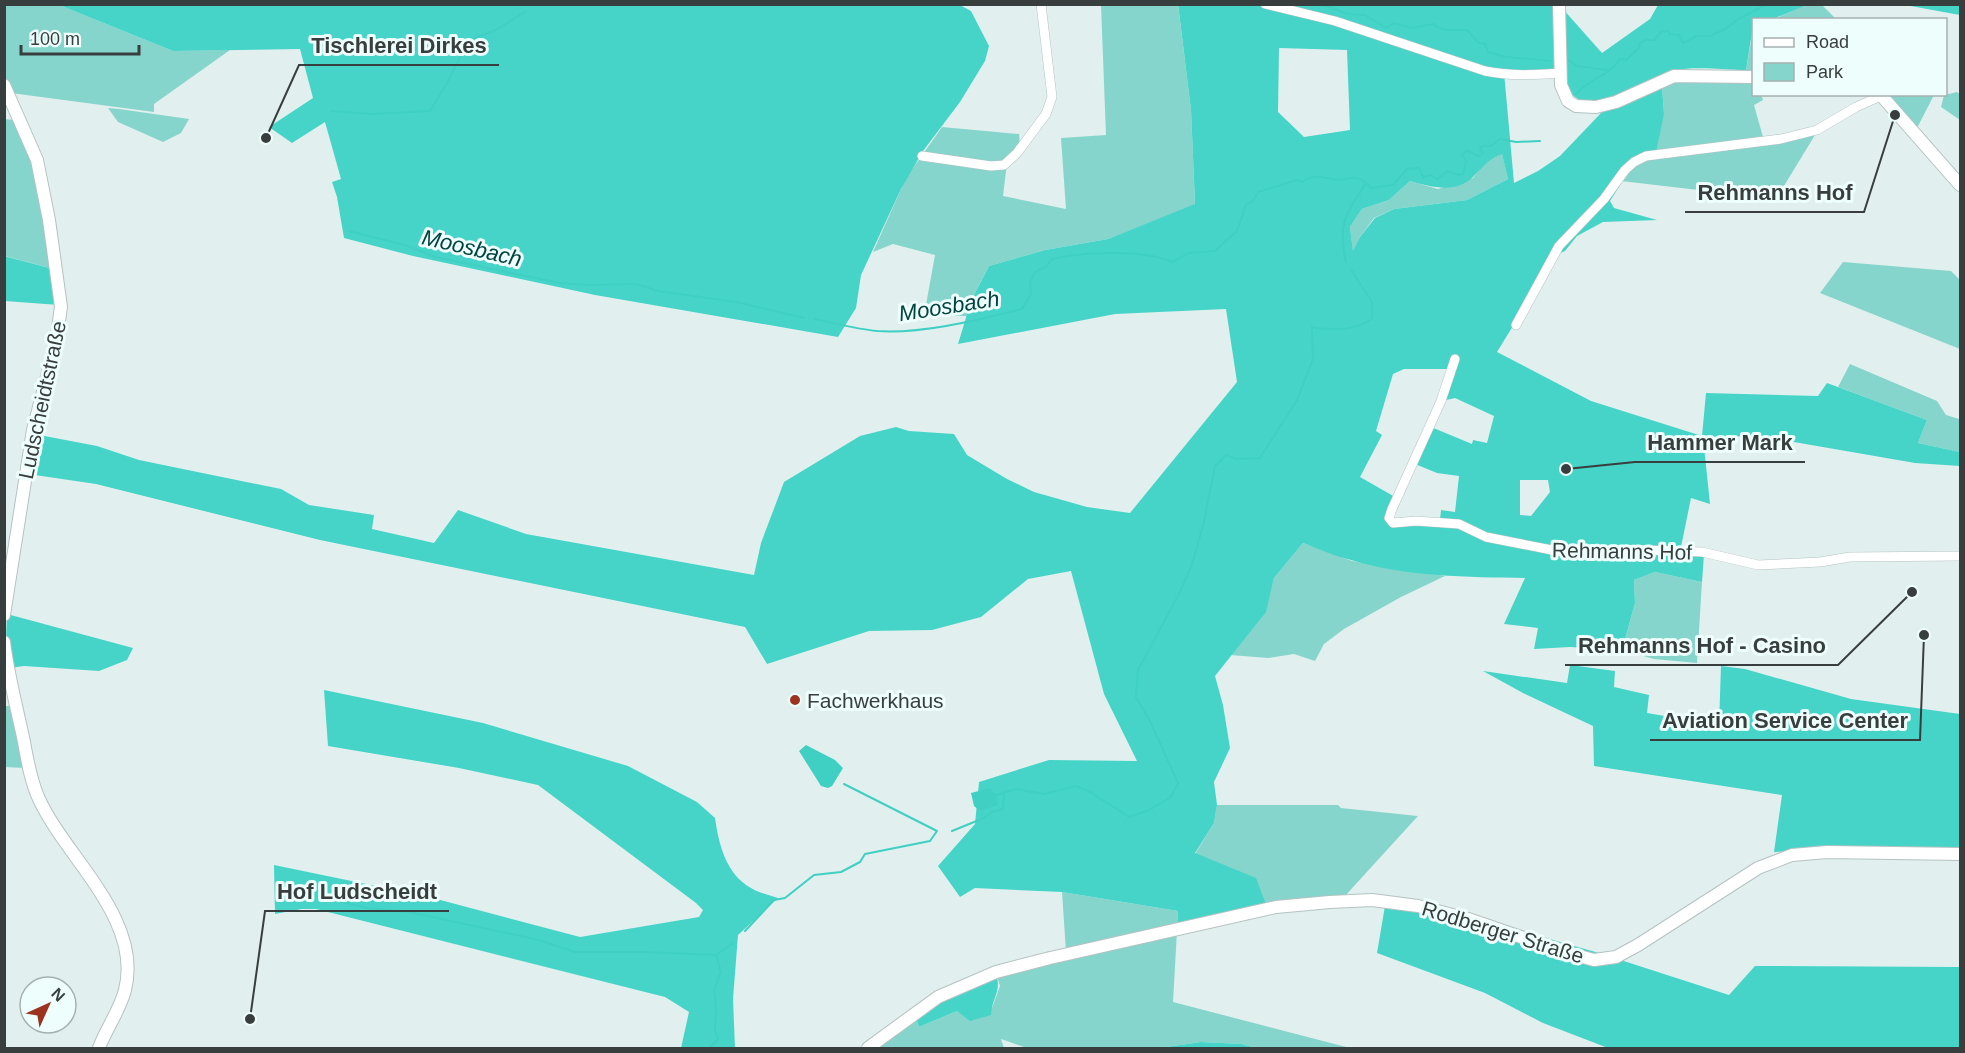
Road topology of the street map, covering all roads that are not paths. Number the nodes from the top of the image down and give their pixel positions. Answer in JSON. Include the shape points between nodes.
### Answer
{"nodes":[{"id":1,"x":1041,"y":4,"type":"edge"},
{"id":2,"x":1265,"y":4,"type":"edge"},
{"id":3,"x":1559,"y":4,"type":"edge"},
{"id":4,"x":1560,"y":73,"type":"junction"},
{"id":5,"x":1752,"y":77,"type":"edge"},
{"id":6,"x":4,"y":86,"type":"edge"},
{"id":7,"x":1878,"y":96,"type":"edge"},
{"id":8,"x":1881,"y":96,"type":"edge"},
{"id":9,"x":922,"y":156,"type":"dead end"},
{"id":10,"x":1960,"y":185,"type":"edge"},
{"id":11,"x":1516,"y":326,"type":"dead end"},
{"id":12,"x":1455,"y":359,"type":"dead end"},
{"id":13,"x":1960,"y":556,"type":"edge"},
{"id":14,"x":4,"y":615,"type":"edge"},
{"id":15,"x":4,"y":642,"type":"edge"},
{"id":16,"x":1960,"y":854,"type":"edge"},
{"id":17,"x":99,"y":1048,"type":"edge"},
{"id":18,"x":868,"y":1048,"type":"edge"}],
"edges":[{"from":1,"to":9,"type":"street","via":[[1052,97],[1046,114],[1017,153],[1004,165],[991,166]]},
{"from":2,"to":4,"type":"street","via":[[1335,21],[1485,71]]},
{"from":3,"to":4,"type":"street"},
{"from":4,"to":5,"type":"street","via":[[1568,101],[1589,108],[1617,102],[1674,76]]},
{"from":6,"to":14,"type":"street","name":"Ludscheidtstraße","via":[[37,160],[50,220],[61,307],[33,430]]},
{"from":7,"to":11,"type":"street","via":[[1817,130],[1781,139],[1646,156],[1634,162],[1559,246]]},
{"from":8,"to":10,"type":"street"},
{"from":12,"to":13,"type":"street","name":"Rehmanns Hof","via":[[1441,401],[1392,509],[1389,518],[1393,523],[1459,524],[1486,537],[1557,551],[1702,552],[1758,565],[1850,557]]},
{"from":15,"to":17,"type":"street","via":[[38,797],[61,838],[108,903],[125,949],[126,987]]},
{"from":16,"to":18,"type":"street","name":"Rodberger Straße","via":[[1792,855],[1758,868],[1616,957],[1594,960],[1418,906],[1372,900],[1276,907],[996,972],[938,997]]}]}
